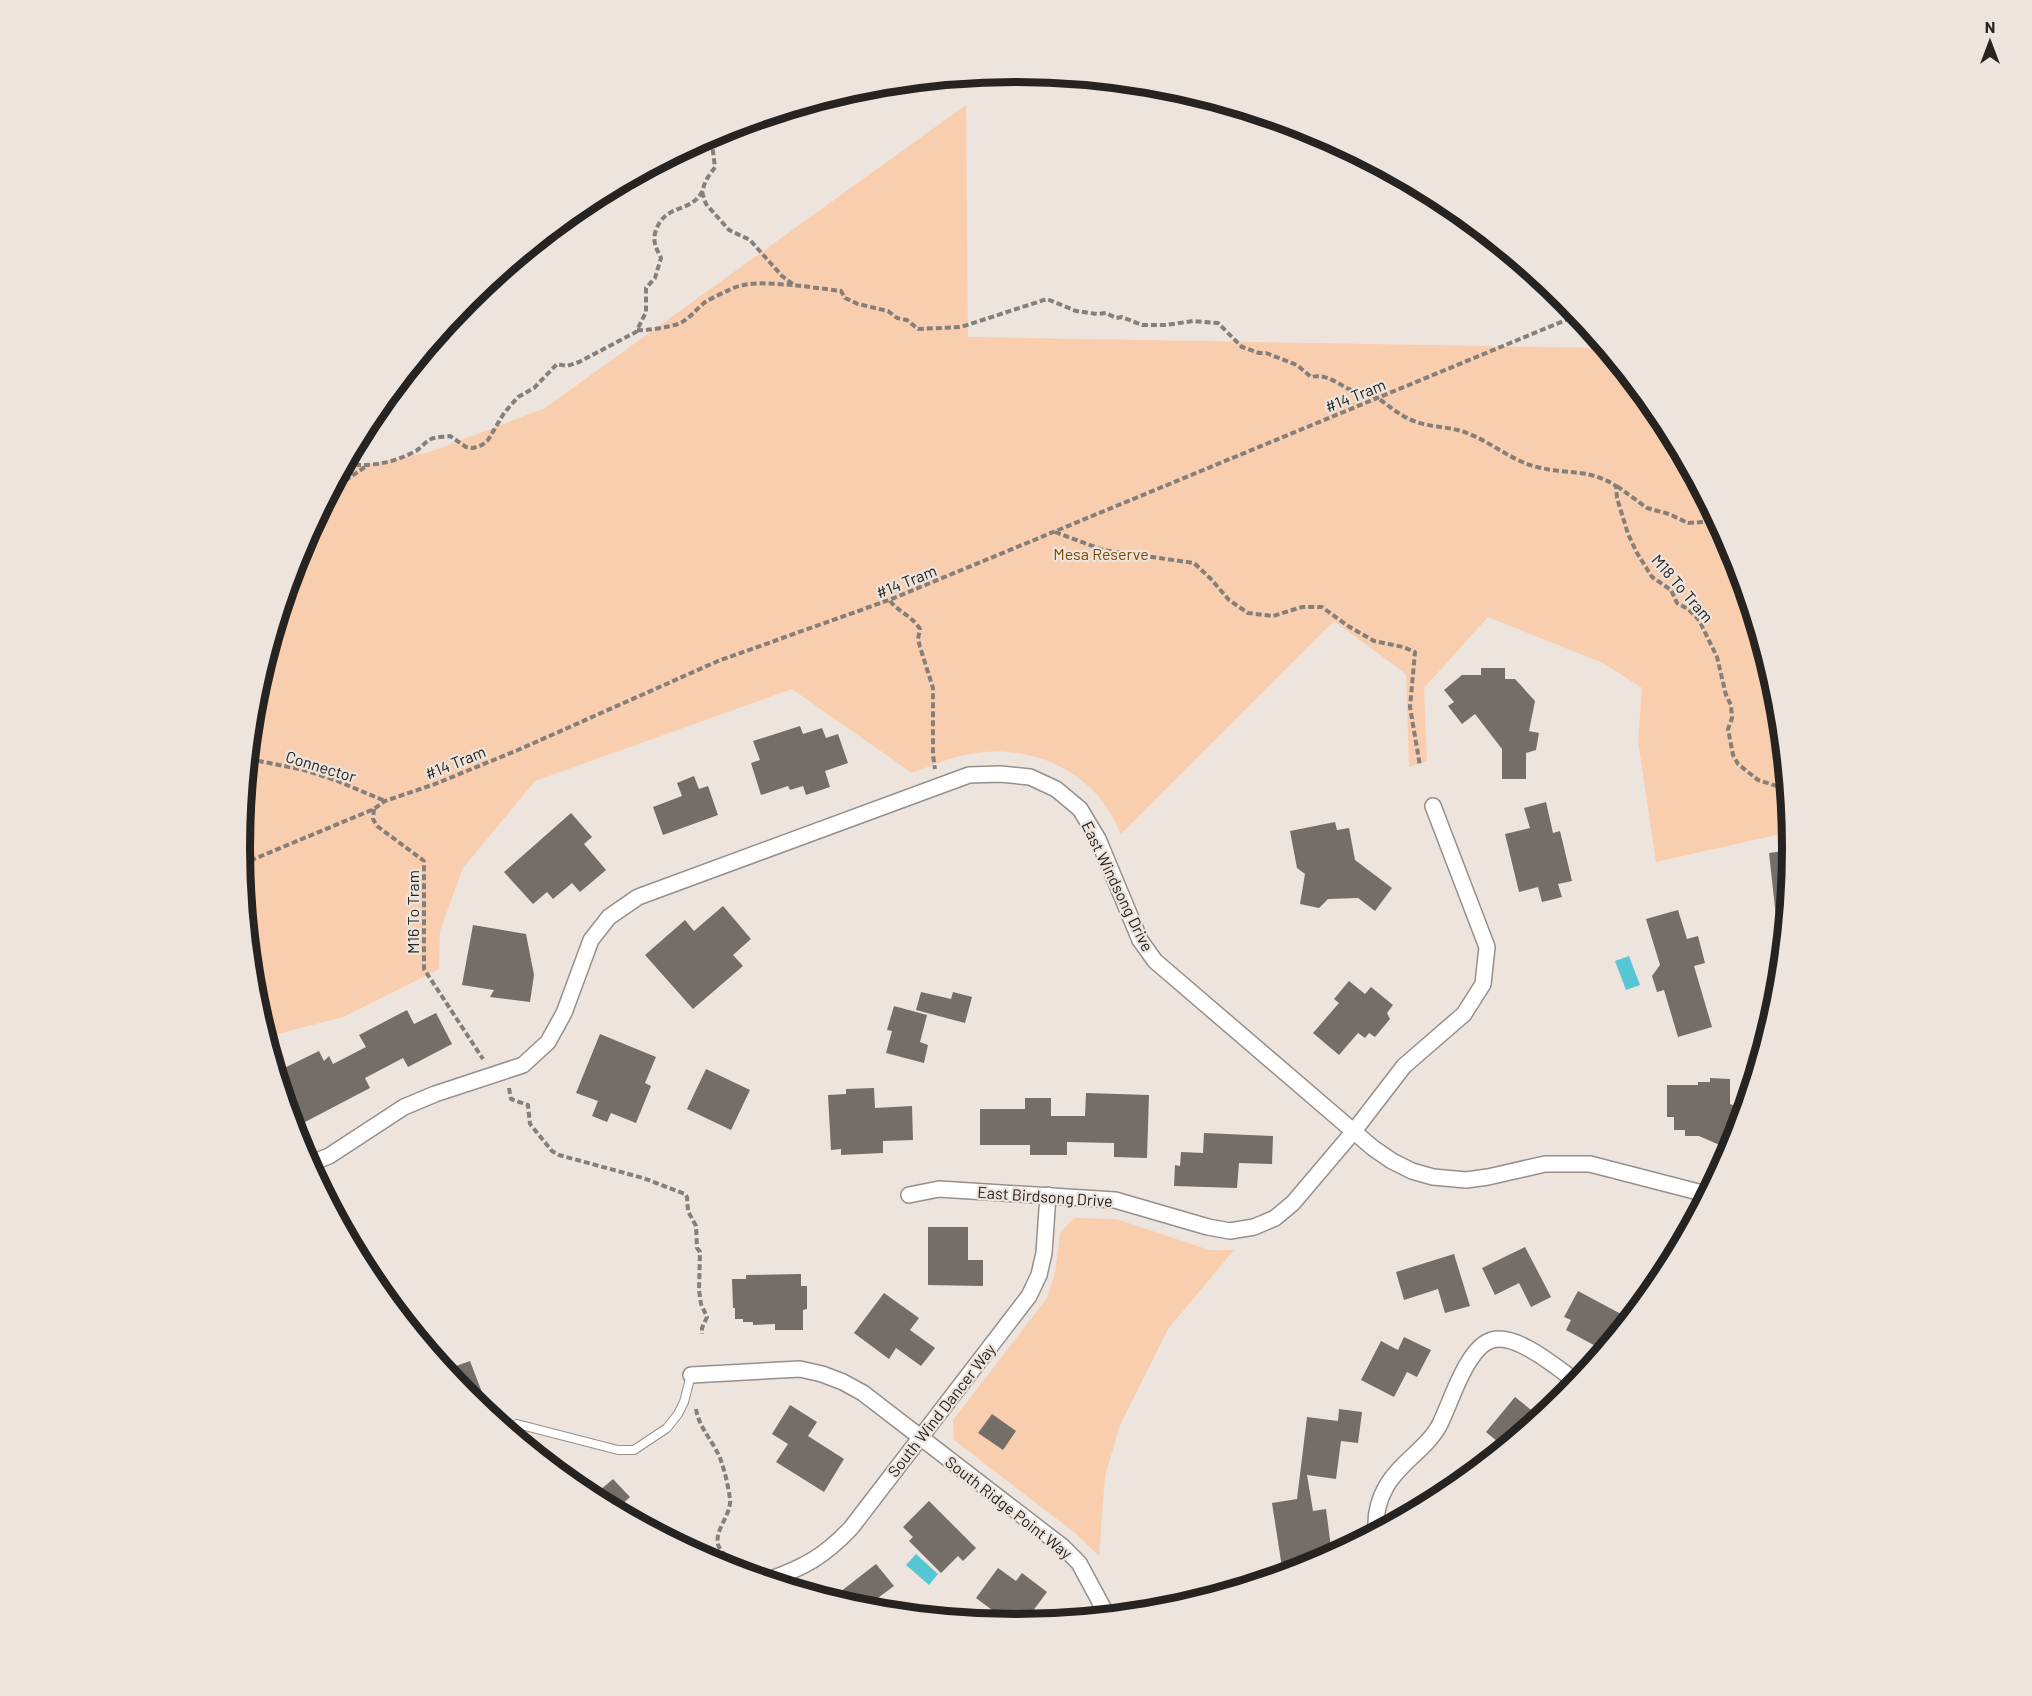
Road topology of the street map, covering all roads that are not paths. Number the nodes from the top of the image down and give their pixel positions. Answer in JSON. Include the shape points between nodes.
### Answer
{"nodes":[{"id":1,"x":1433,"y":806,"type":"dead end"},
{"id":2,"x":1354,"y":1131,"type":"junction"},
{"id":3,"x":318,"y":1161,"type":"edge"},
{"id":4,"x":1700,"y":1192,"type":"edge"},
{"id":5,"x":909,"y":1195,"type":"dead end"},
{"id":6,"x":1048,"y":1195,"type":"junction"},
{"id":7,"x":692,"y":1375,"type":"joint"},
{"id":8,"x":1569,"y":1377,"type":"edge"},
{"id":9,"x":517,"y":1424,"type":"dead end"},
{"id":10,"x":921,"y":1438,"type":"junction"},
{"id":11,"x":1375,"y":1524,"type":"edge"},
{"id":12,"x":780,"y":1576,"type":"edge"},
{"id":13,"x":1103,"y":1608,"type":"edge"}],
"edges":[{"from":1,"to":2,"type":"street","name":"East Birdsong Drive","via":[[1487,947],[1483,984],[1464,1014],[1404,1066]]},
{"from":2,"to":3,"type":"street","name":"East Windsong Drive","via":[[1155,961],[1140,939],[1098,839],[1080,809],[1056,789],[1030,777],[1000,774],[969,775],[638,897],[609,917],[591,940],[559,1023],[548,1042],[523,1065],[404,1107]]},
{"from":2,"to":4,"type":"street","name":"East Windsong Drive","via":[[1392,1161],[1433,1177],[1466,1180],[1545,1164],[1590,1164]]},
{"from":2,"to":6,"type":"street","name":"East Birdsong Drive","via":[[1293,1203],[1275,1218],[1254,1227],[1230,1231],[1115,1200]]},
{"from":5,"to":6,"type":"street","name":"East Birdsong Drive","via":[[939,1188]]},
{"from":6,"to":10,"type":"street","name":"South Wind Dancer Way","via":[[1044,1253],[1029,1296]]},
{"from":7,"to":9,"type":"lane","via":[[678,1414],[667,1428],[634,1450],[618,1450]]},
{"from":7,"to":10,"type":"street","name":"South Ridge Point Way","via":[[800,1369],[822,1374],[863,1393]]},
{"from":8,"to":11,"type":"street","via":[[1507,1339],[1483,1344],[1470,1360],[1438,1427],[1387,1485],[1379,1501]]},
{"from":10,"to":12,"type":"street","name":"South Wind Dancer Way","via":[[836,1545],[817,1559]]},
{"from":10,"to":13,"type":"street","name":"South Ridge Point Way","via":[[1063,1547],[1079,1563]]}]}
